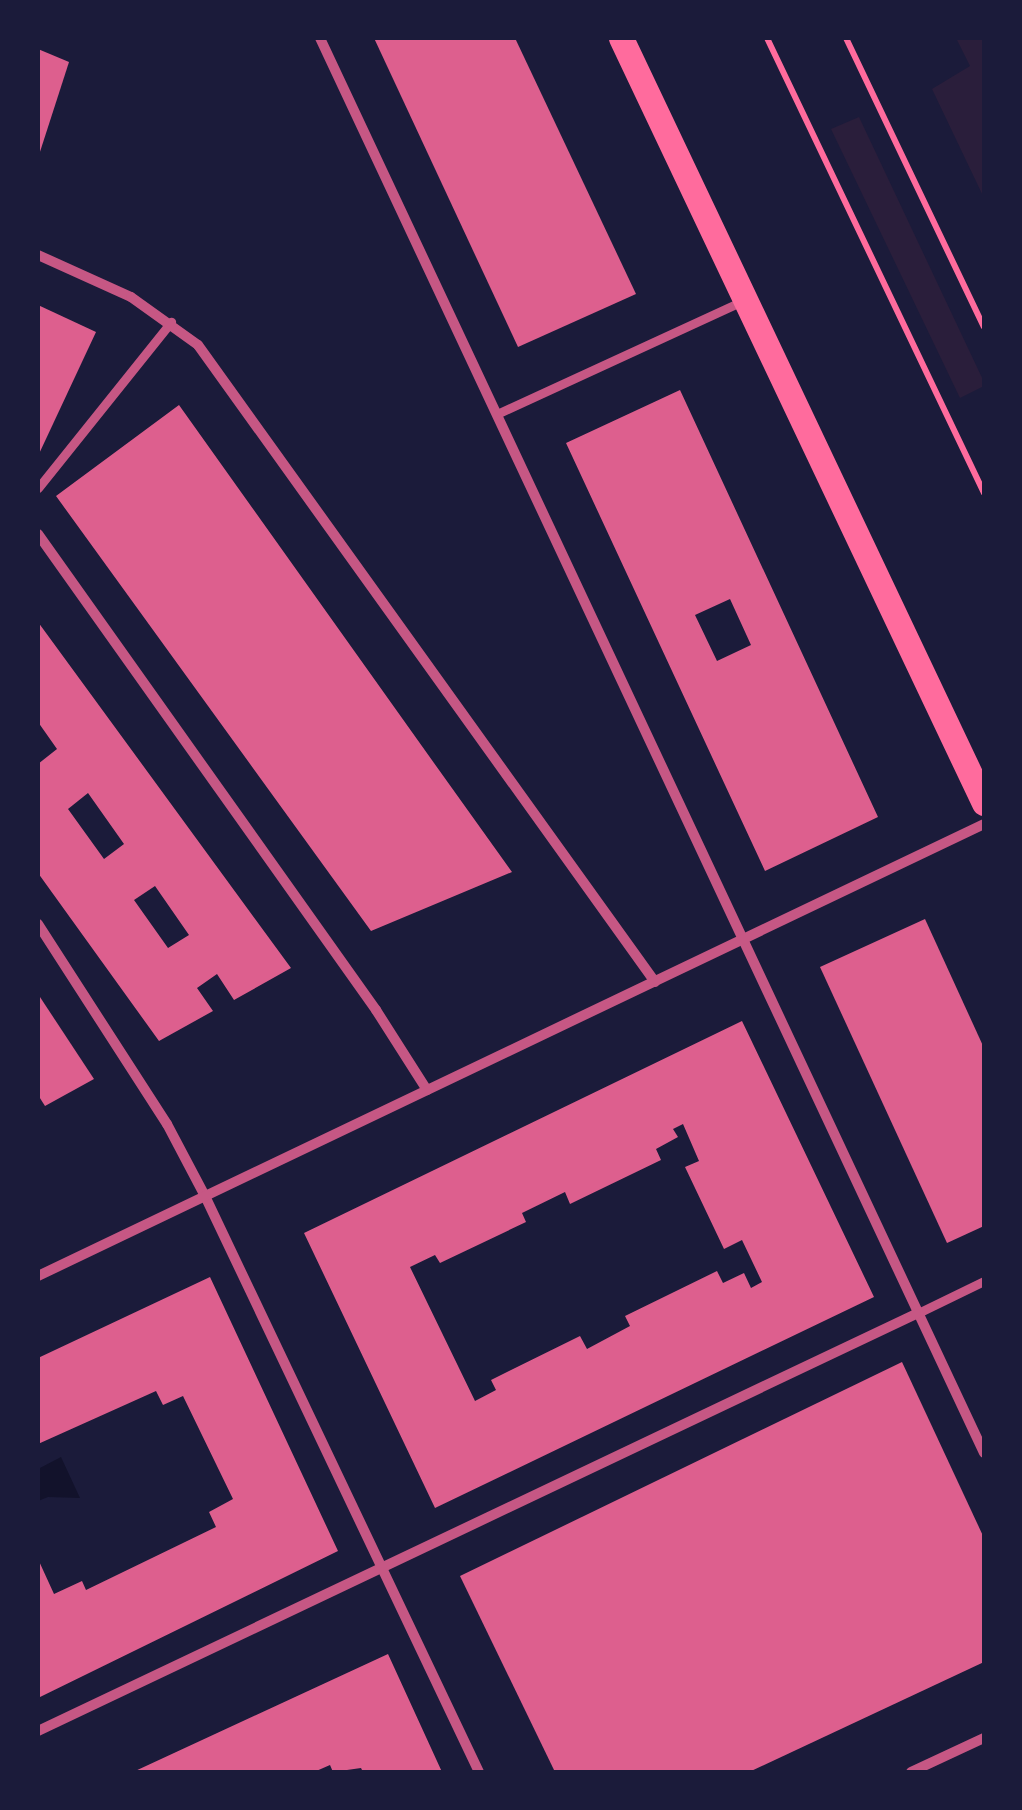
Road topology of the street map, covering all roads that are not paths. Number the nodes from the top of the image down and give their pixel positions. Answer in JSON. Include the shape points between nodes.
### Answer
{"nodes":[{"id":1,"x":320,"y":38,"type":"edge"},
{"id":2,"x":621,"y":38,"type":"edge"},
{"id":3,"x":38,"y":254,"type":"edge"},
{"id":4,"x":745,"y":299,"type":"junction"},
{"id":5,"x":171,"y":322,"type":"junction"},
{"id":6,"x":499,"y":412,"type":"junction"},
{"id":7,"x":38,"y":488,"type":"edge"},
{"id":8,"x":38,"y":534,"type":"edge"},
{"id":9,"x":984,"y":803,"type":"edge"},
{"id":10,"x":984,"y":824,"type":"edge"},
{"id":11,"x":38,"y":924,"type":"edge"},
{"id":12,"x":745,"y":939,"type":"junction"},
{"id":13,"x":655,"y":982,"type":"junction"},
{"id":14,"x":427,"y":1090,"type":"junction"},
{"id":15,"x":205,"y":1196,"type":"junction"},
{"id":16,"x":38,"y":1276,"type":"edge"},
{"id":17,"x":984,"y":1282,"type":"edge"},
{"id":18,"x":916,"y":1314,"type":"junction"},
{"id":19,"x":984,"y":1453,"type":"edge"},
{"id":20,"x":381,"y":1568,"type":"junction"},
{"id":21,"x":38,"y":1731,"type":"edge"},
{"id":22,"x":984,"y":1738,"type":"edge"},
{"id":23,"x":479,"y":1772,"type":"edge"},
{"id":24,"x":911,"y":1772,"type":"edge"}],
"edges":[{"from":1,"to":6,"type":"street"},
{"from":2,"to":4,"type":"main road"},
{"from":3,"to":5,"type":"street"},
{"from":4,"to":6,"type":"street"},
{"from":4,"to":9,"type":"main road"},
{"from":5,"to":7,"type":"street"},
{"from":5,"to":13,"type":"street","via":[[219,372]]},
{"from":6,"to":12,"type":"street"},
{"from":8,"to":14,"type":"street"},
{"from":10,"to":12,"type":"street"},
{"from":11,"to":15,"type":"street","via":[[158,1108]]},
{"from":12,"to":13,"type":"street"},
{"from":12,"to":18,"type":"street"},
{"from":13,"to":14,"type":"street"},
{"from":14,"to":15,"type":"street"},
{"from":15,"to":16,"type":"street"},
{"from":15,"to":20,"type":"street"},
{"from":17,"to":18,"type":"street"},
{"from":18,"to":19,"type":"street"},
{"from":18,"to":20,"type":"street"},
{"from":20,"to":21,"type":"street"},
{"from":20,"to":23,"type":"street"},
{"from":22,"to":24,"type":"street"}]}
